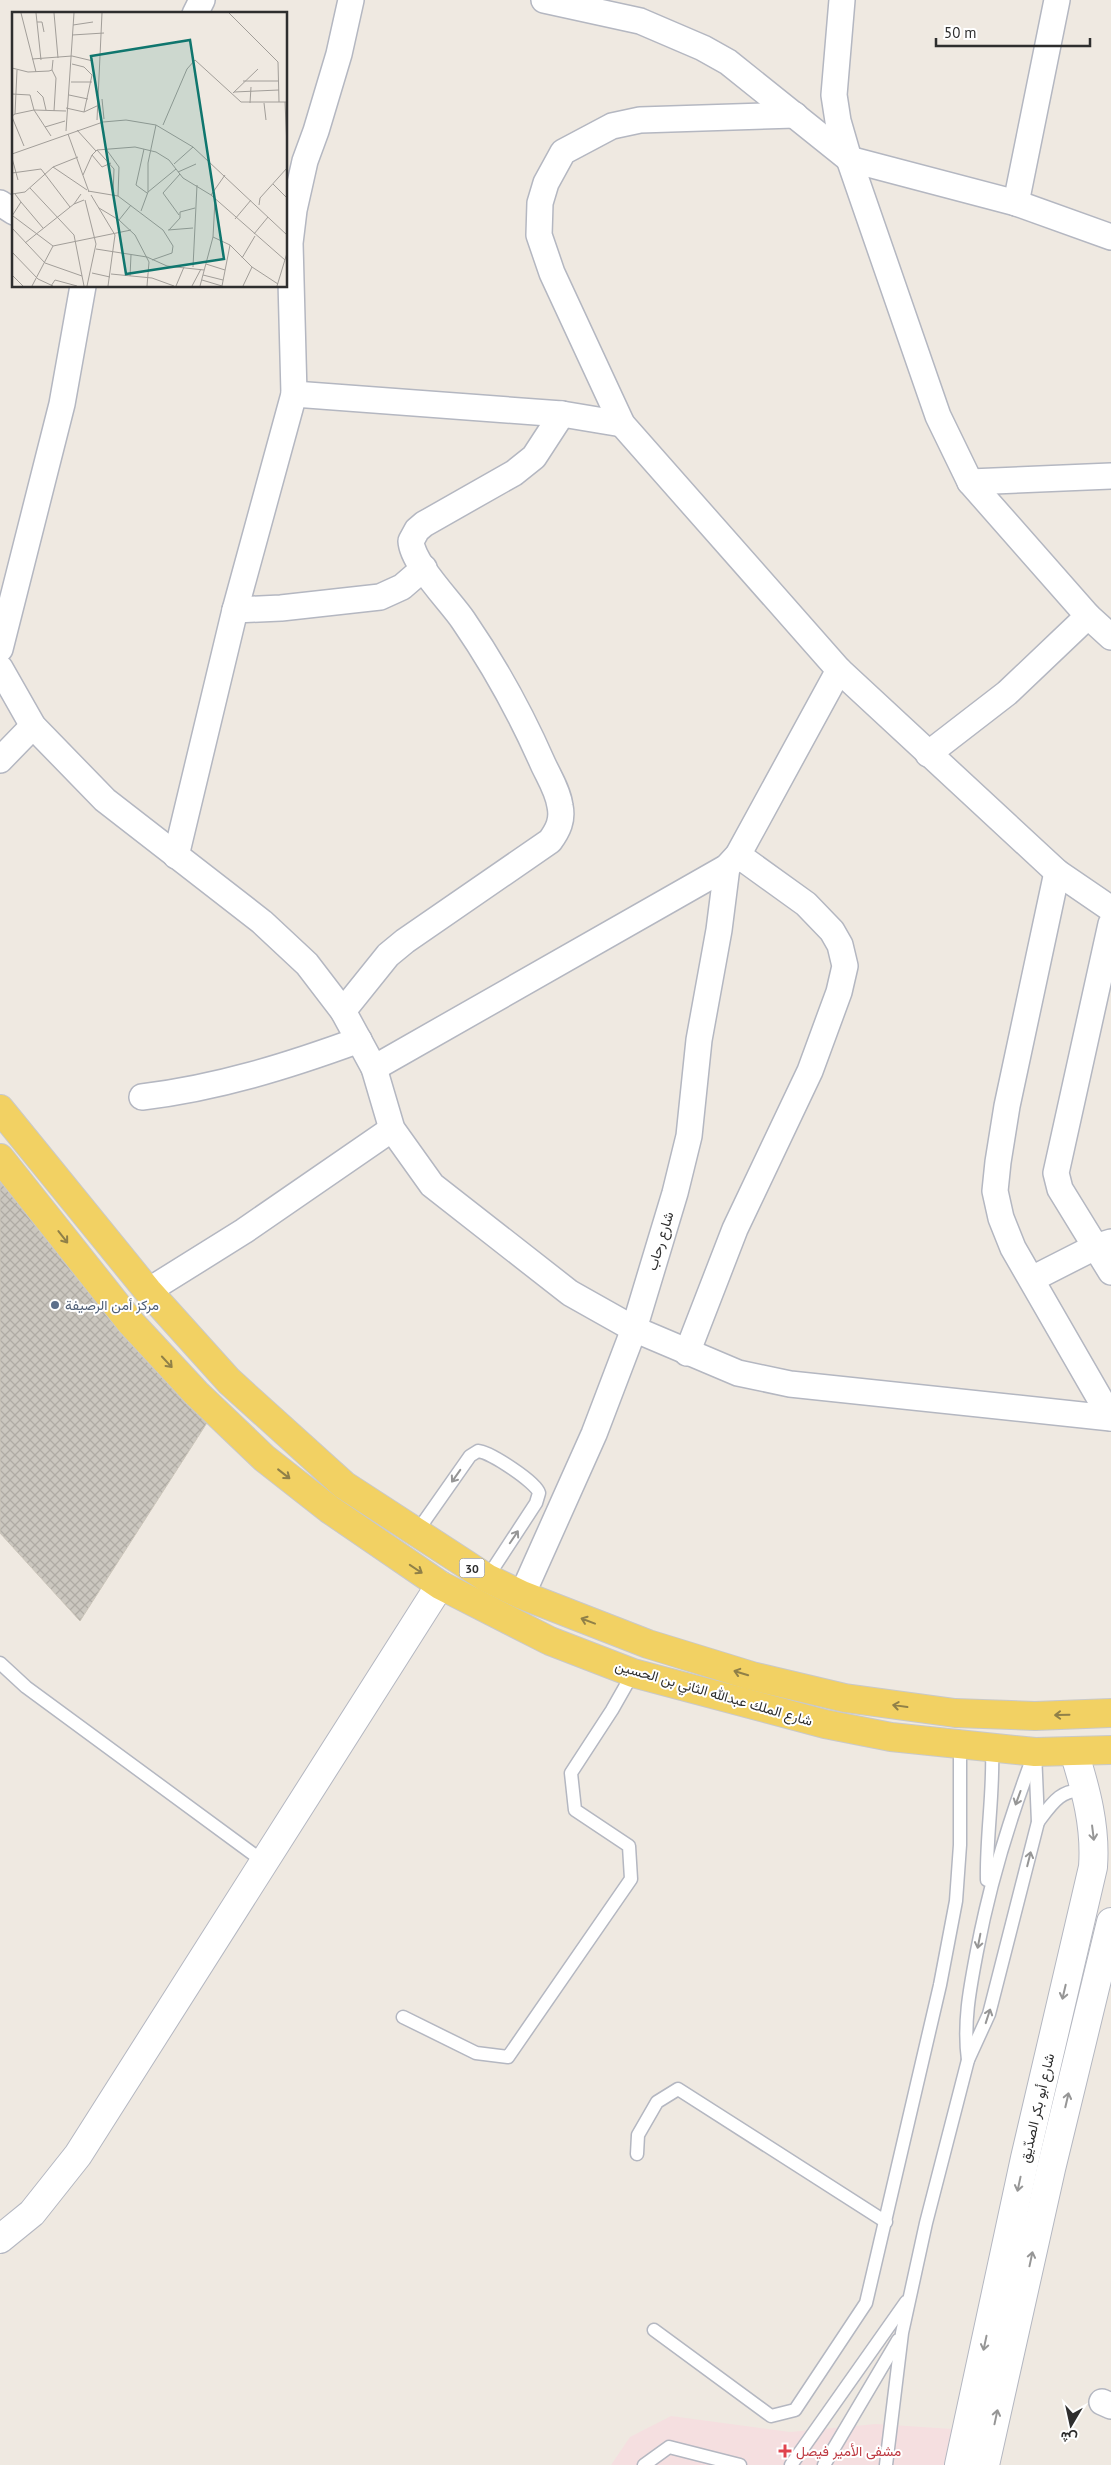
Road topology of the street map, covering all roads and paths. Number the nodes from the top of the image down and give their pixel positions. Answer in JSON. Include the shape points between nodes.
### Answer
{"nodes":[{"id":1,"x":202,"y":0,"type":"edge"},
{"id":2,"x":351,"y":0,"type":"edge"},
{"id":3,"x":544,"y":0,"type":"edge"},
{"id":4,"x":842,"y":0,"type":"edge"},
{"id":5,"x":1057,"y":0,"type":"edge"},
{"id":6,"x":196,"y":12,"type":"edge"},
{"id":7,"x":795,"y":115,"type":"junction"},
{"id":8,"x":849,"y":159,"type":"junction"},
{"id":9,"x":0,"y":203,"type":"edge"},
{"id":10,"x":1016,"y":203,"type":"junction"},
{"id":11,"x":12,"y":211,"type":"edge"},
{"id":12,"x":1111,"y":237,"type":"edge"},
{"id":13,"x":83,"y":288,"type":"edge"},
{"id":14,"x":294,"y":394,"type":"junction"},
{"id":15,"x":562,"y":414,"type":"junction"},
{"id":16,"x":622,"y":424,"type":"junction"},
{"id":17,"x":1111,"y":476,"type":"edge"},
{"id":18,"x":970,"y":482,"type":"junction"},
{"id":19,"x":424,"y":568,"type":"junction"},
{"id":20,"x":235,"y":610,"type":"junction"},
{"id":21,"x":1088,"y":616,"type":"junction"},
{"id":22,"x":1111,"y":637,"type":"edge"},
{"id":23,"x":0,"y":649,"type":"edge"},
{"id":24,"x":0,"y":668,"type":"edge"},
{"id":25,"x":839,"y":670,"type":"junction"},
{"id":26,"x":33,"y":726,"type":"junction"},
{"id":27,"x":928,"y":754,"type":"junction"},
{"id":28,"x":0,"y":760,"type":"edge"},
{"id":29,"x":176,"y":856,"type":"junction"},
{"id":30,"x":732,"y":861,"type":"junction"},
{"id":31,"x":1057,"y":872,"type":"junction"},
{"id":32,"x":1111,"y":909,"type":"edge"},
{"id":33,"x":1111,"y":924,"type":"edge"},
{"id":34,"x":343,"y":1011,"type":"junction"},
{"id":35,"x":359,"y":1040,"type":"junction"},
{"id":36,"x":374,"y":1068,"type":"junction"},
{"id":37,"x":142,"y":1097,"type":"dead end"},
{"id":38,"x":0,"y":1108,"type":"edge"},
{"id":39,"x":392,"y":1129,"type":"junction"},
{"id":40,"x":0,"y":1158,"type":"edge"},
{"id":41,"x":68,"y":1192,"type":"junction"},
{"id":42,"x":43,"y":1212,"type":"junction"},
{"id":43,"x":1103,"y":1245,"type":"edge"},
{"id":44,"x":1111,"y":1272,"type":"edge"},
{"id":45,"x":1032,"y":1280,"type":"junction"},
{"id":46,"x":148,"y":1291,"type":"junction"},
{"id":47,"x":634,"y":1329,"type":"junction"},
{"id":48,"x":687,"y":1353,"type":"junction"},
{"id":49,"x":1111,"y":1418,"type":"edge"},
{"id":50,"x":416,"y":1533,"type":"junction"},
{"id":51,"x":487,"y":1578,"type":"junction"},
{"id":52,"x":440,"y":1585,"type":"junction"},
{"id":53,"x":522,"y":1595,"type":"junction"},
{"id":54,"x":0,"y":1663,"type":"edge"},
{"id":55,"x":633,"y":1673,"type":"junction"},
{"id":56,"x":1111,"y":1713,"type":"edge"},
{"id":57,"x":1035,"y":1716,"type":"junction"},
{"id":58,"x":960,"y":1744,"type":"junction"},
{"id":59,"x":992,"y":1747,"type":"junction"},
{"id":60,"x":1111,"y":1750,"type":"edge"},
{"id":61,"x":1035,"y":1752,"type":"junction"},
{"id":62,"x":1074,"y":1752,"type":"junction"},
{"id":63,"x":1085,"y":1792,"type":"junction"},
{"id":64,"x":1038,"y":1822,"type":"junction"},
{"id":65,"x":264,"y":1862,"type":"junction"},
{"id":66,"x":988,"y":1893,"type":"junction"},
{"id":67,"x":1111,"y":1922,"type":"edge"},
{"id":68,"x":403,"y":2016,"type":"dead end"},
{"id":69,"x":968,"y":2060,"type":"junction"},
{"id":70,"x":638,"y":2154,"type":"dead end"},
{"id":71,"x":886,"y":2222,"type":"junction"},
{"id":72,"x":0,"y":2239,"type":"edge"},
{"id":73,"x":909,"y":2298,"type":"junction"},
{"id":74,"x":654,"y":2330,"type":"dead end"},
{"id":75,"x":902,"y":2333,"type":"junction"},
{"id":76,"x":644,"y":2465,"type":"edge"},
{"id":77,"x":740,"y":2465,"type":"edge"},
{"id":78,"x":791,"y":2465,"type":"edge"},
{"id":79,"x":824,"y":2465,"type":"edge"},
{"id":80,"x":886,"y":2465,"type":"edge"},
{"id":81,"x":959,"y":2465,"type":"edge"},
{"id":82,"x":986,"y":2465,"type":"edge"}],
"edges":[{"from":1,"to":6,"type":"street"},
{"from":2,"to":14,"type":"street","via":[[339,54],[305,160],[294,210],[290,243]]},
{"from":3,"to":7,"type":"street","via":[[640,21],[702,48],[728,62]]},
{"from":4,"to":8,"type":"street","via":[[834,94]]},
{"from":5,"to":10,"type":"street"},
{"from":7,"to":8,"type":"street"},
{"from":7,"to":16,"type":"street","via":[[640,120],[612,126],[563,152],[546,183],[540,204],[539,235],[552,273]]},
{"from":8,"to":10,"type":"street"},
{"from":8,"to":18,"type":"street","via":[[938,416]]},
{"from":9,"to":11,"type":"street"},
{"from":10,"to":12,"type":"street"},
{"from":13,"to":23,"type":"street","via":[[62,404]]},
{"from":14,"to":15,"type":"street"},
{"from":14,"to":20,"type":"street"},
{"from":15,"to":16,"type":"street"},
{"from":15,"to":19,"type":"street","via":[[534,457],[514,473],[417,530],[411,541],[412,547]]},
{"from":16,"to":25,"type":"street"},
{"from":17,"to":18,"type":"street"},
{"from":18,"to":21,"type":"street"},
{"from":19,"to":20,"type":"street","via":[[402,587],[380,597]]},
{"from":19,"to":34,"type":"street","via":[[479,645],[533,742],[558,796],[559,830],[550,841],[388,955]]},
{"from":20,"to":29,"type":"street"},
{"from":21,"to":22,"type":"street"},
{"from":21,"to":27,"type":"street","via":[[1007,693]]},
{"from":24,"to":26,"type":"street"},
{"from":25,"to":27,"type":"street"},
{"from":25,"to":30,"type":"street"},
{"from":26,"to":28,"type":"street"},
{"from":26,"to":29,"type":"street","via":[[105,800]]},
{"from":27,"to":31,"type":"street"},
{"from":29,"to":34,"type":"street","via":[[262,922],[307,964]]},
{"from":30,"to":36,"type":"street"},
{"from":30,"to":47,"type":"street","name":"شارع رحاب","via":[[699,1040],[689,1136]]},
{"from":30,"to":48,"type":"street","via":[[806,904],[832,930],[845,966],[839,992],[810,1071],[735,1229]]},
{"from":31,"to":32,"type":"street"},
{"from":31,"to":45,"type":"street","via":[[1007,1106],[995,1191],[1013,1248]]},
{"from":33,"to":43,"type":"street","via":[[1056,1173],[1060,1189]]},
{"from":34,"to":35,"type":"street"},
{"from":35,"to":36,"type":"street"},
{"from":35,"to":37,"type":"street","via":[[298,1062],[208,1086]]},
{"from":36,"to":39,"type":"street"},
{"from":38,"to":41,"type":"main road","name":"شارع الملك عبدالله الثاني بن الحسين","number":"30"},
{"from":39,"to":46,"type":"street","via":[[244,1231]]},
{"from":39,"to":47,"type":"street","via":[[432,1184],[454,1203],[570,1293]]},
{"from":40,"to":42,"type":"main road","name":"شارع الملك عبدالله الثاني بن الحسين","number":"30"},
{"from":41,"to":42,"type":"main road"},
{"from":41,"to":46,"type":"main road","name":"شارع الملك عبدالله الثاني بن الحسين","number":"30"},
{"from":42,"to":52,"type":"main road","name":"شارع الملك عبدالله الثاني بن الحسين","number":"30","one_way":true,"via":[[131,1323],[196,1394],[264,1458],[329,1509]]},
{"from":43,"to":44,"type":"street"},
{"from":43,"to":45,"type":"street"},
{"from":45,"to":49,"type":"street"},
{"from":46,"to":50,"type":"main road","name":"شارع الملك عبدالله الثاني بن الحسين","number":"30","via":[[229,1381],[344,1485]]},
{"from":47,"to":48,"type":"street"},
{"from":47,"to":53,"type":"street","name":"شارع رحاب","via":[[594,1434]]},
{"from":48,"to":49,"type":"street","via":[[738,1373],[790,1384]]},
{"from":50,"to":51,"type":"main road","name":"شارع الملك عبدالله الثاني بن الحسين","number":"30"},
{"from":51,"to":50,"type":"lane","one_way":true,"via":[[536,1503],[539,1493],[534,1484],[487,1453],[478,1450],[470,1456]]},
{"from":51,"to":53,"type":"main road","name":"شارع الملك عبدالله الثاني بن الحسين","number":"30"},
{"from":52,"to":55,"type":"main road","name":"شارع الملك عبدالله الثاني بن الحسين","number":"30","via":[[550,1641]]},
{"from":52,"to":65,"type":"street"},
{"from":57,"to":53,"type":"main road","name":"شارع الملك عبدالله الثاني بن الحسين","number":"30","one_way":true,"via":[[955,1713],[845,1698],[752,1676],[648,1644]]},
{"from":54,"to":65,"type":"lane","via":[[26,1687]]},
{"from":55,"to":58,"type":"main road","name":"شارع الملك عبدالله الثاني بن الحسين","number":"30","via":[[825,1724],[891,1737]]},
{"from":55,"to":68,"type":"lane","via":[[571,1773],[575,1810],[629,1846],[631,1880],[508,2057],[476,2053]]},
{"from":56,"to":57,"type":"main road","name":"شارع الملك عبدالله الثاني بن الحسين","number":"30","one_way":true},
{"from":57,"to":61,"type":"main road"},
{"from":58,"to":59,"type":"main road","name":"شارع الملك عبدالله الثاني بن الحسين","number":"30"},
{"from":58,"to":71,"type":"lane","via":[[960,1845],[956,1901]]},
{"from":59,"to":61,"type":"main road","name":"شارع الملك عبدالله الثاني بن الحسين","number":"30"},
{"from":59,"to":66,"type":"lane"},
{"from":60,"to":62,"type":"main road","name":"شارع الملك عبدالله الثاني بن الحسين","number":"30"},
{"from":61,"to":62,"type":"main road","name":"شارع الملك عبدالله الثاني بن الحسين","number":"30"},
{"from":61,"to":64,"type":"lane"},
{"from":61,"to":66,"type":"lane","one_way":true},
{"from":62,"to":63,"type":"street","name":"شارع أبو بكر الصدّيق"},
{"from":63,"to":64,"type":"lane","via":[[1077,1790],[1062,1794]]},
{"from":63,"to":81,"type":"street","name":"شارع أبو بكر الصدّيق","one_way":true,"via":[[1095,1847],[1094,1867],[1025,2158]]},
{"from":69,"to":64,"type":"lane","one_way":true,"via":[[989,2014]]},
{"from":65,"to":72,"type":"street","via":[[78,2155],[32,2213]]},
{"from":66,"to":69,"type":"lane","one_way":true,"via":[[966,2009]]},
{"from":82,"to":67,"type":"street","name":"شارع أبو بكر الصدّيق","one_way":true,"via":[[1050,2169]]},
{"from":69,"to":73,"type":"lane"},
{"from":70,"to":71,"type":"lane","via":[[638,2134],[657,2102],[678,2089]]},
{"from":71,"to":74,"type":"lane","via":[[866,2303],[795,2410],[771,2416]]},
{"from":73,"to":75,"type":"lane"},
{"from":73,"to":78,"type":"lane"},
{"from":75,"to":79,"type":"lane"},
{"from":75,"to":80,"type":"lane"},
{"from":76,"to":77,"type":"lane","via":[[668,2447]]}]}
